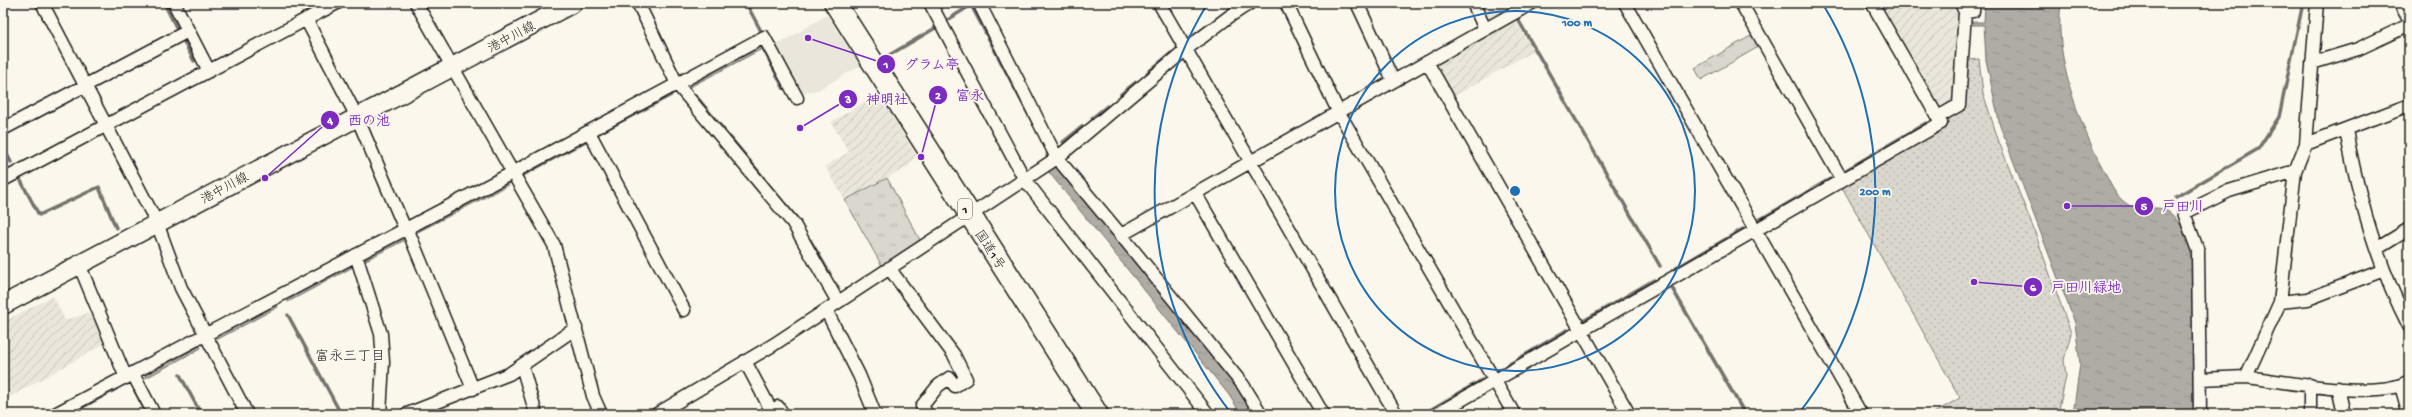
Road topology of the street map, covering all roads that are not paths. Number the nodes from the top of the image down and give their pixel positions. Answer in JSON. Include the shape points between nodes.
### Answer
{"nodes":[{"id":1,"x":42,"y":3,"type":"edge"},
{"id":2,"x":174,"y":3,"type":"edge"},
{"id":3,"x":337,"y":3,"type":"edge"},
{"id":4,"x":416,"y":3,"type":"edge"},
{"id":5,"x":573,"y":3,"type":"edge"},
{"id":6,"x":638,"y":3,"type":"edge"},
{"id":7,"x":835,"y":3,"type":"edge"},
{"id":8,"x":930,"y":3,"type":"edge"},
{"id":9,"x":979,"y":3,"type":"edge"},
{"id":10,"x":1159,"y":3,"type":"edge"},
{"id":11,"x":1250,"y":3,"type":"edge"},
{"id":12,"x":1286,"y":3,"type":"edge"},
{"id":13,"x":1357,"y":3,"type":"edge"},
{"id":14,"x":1473,"y":3,"type":"edge"},
{"id":15,"x":1532,"y":3,"type":"edge"},
{"id":16,"x":1625,"y":3,"type":"edge"},
{"id":17,"x":1741,"y":3,"type":"edge"},
{"id":18,"x":1872,"y":3,"type":"edge"},
{"id":19,"x":1974,"y":3,"type":"edge"},
{"id":20,"x":2317,"y":3,"type":"edge"},
{"id":21,"x":2400,"y":3,"type":"edge"},
{"id":22,"x":1963,"y":8,"type":"edge"},
{"id":23,"x":306,"y":19,"type":"junction"},
{"id":24,"x":2409,"y":20,"type":"edge"},
{"id":25,"x":2409,"y":25,"type":"edge"},
{"id":26,"x":1485,"y":29,"type":"junction"},
{"id":27,"x":188,"y":31,"type":"junction"},
{"id":28,"x":1185,"y":50,"type":"junction"},
{"id":29,"x":1427,"y":62,"type":"junction"},
{"id":30,"x":2312,"y":63,"type":"junction"},
{"id":31,"x":452,"y":68,"type":"junction"},
{"id":32,"x":209,"y":71,"type":"junction"},
{"id":33,"x":1393,"y":80,"type":"junction"},
{"id":34,"x":677,"y":84,"type":"junction"},
{"id":35,"x":86,"y":85,"type":"junction"},
{"id":36,"x":797,"y":98,"type":"dead end"},
{"id":37,"x":2409,"y":105,"type":"edge"},
{"id":38,"x":1338,"y":111,"type":"junction"},
{"id":39,"x":357,"y":117,"type":"junction"},
{"id":40,"x":1938,"y":118,"type":"junction"},
{"id":41,"x":107,"y":125,"type":"junction"},
{"id":42,"x":3,"y":129,"type":"edge"},
{"id":43,"x":2346,"y":130,"type":"junction"},
{"id":44,"x":588,"y":132,"type":"junction"},
{"id":45,"x":2306,"y":144,"type":"junction"},
{"id":46,"x":1053,"y":161,"type":"junction"},
{"id":47,"x":1251,"y":161,"type":"junction"},
{"id":48,"x":2295,"y":171,"type":"junction"},
{"id":49,"x":512,"y":173,"type":"junction"},
{"id":50,"x":3,"y":180,"type":"edge"},
{"id":51,"x":1025,"y":180,"type":"junction"},
{"id":52,"x":1842,"y":180,"type":"junction"},
{"id":53,"x":1195,"y":193,"type":"junction"},
{"id":54,"x":969,"y":215,"type":"junction"},
{"id":55,"x":157,"y":223,"type":"junction"},
{"id":56,"x":406,"y":229,"type":"junction"},
{"id":57,"x":1756,"y":230,"type":"junction"},
{"id":58,"x":2409,"y":230,"type":"edge"},
{"id":59,"x":1121,"y":235,"type":"junction"},
{"id":60,"x":2378,"y":248,"type":"junction"},
{"id":61,"x":356,"y":255,"type":"junction"},
{"id":62,"x":79,"y":264,"type":"junction"},
{"id":63,"x":889,"y":268,"type":"junction"},
{"id":64,"x":2384,"y":270,"type":"junction"},
{"id":65,"x":838,"y":302,"type":"junction"},
{"id":66,"x":2280,"y":302,"type":"junction"},
{"id":67,"x":3,"y":305,"type":"edge"},
{"id":68,"x":684,"y":310,"type":"dead end"},
{"id":69,"x":826,"y":310,"type":"junction"},
{"id":70,"x":2409,"y":326,"type":"edge"},
{"id":71,"x":576,"y":328,"type":"junction"},
{"id":72,"x":1582,"y":331,"type":"junction"},
{"id":73,"x":205,"y":334,"type":"junction"},
{"id":74,"x":745,"y":361,"type":"junction"},
{"id":75,"x":522,"y":366,"type":"junction"},
{"id":76,"x":130,"y":376,"type":"junction"},
{"id":77,"x":2246,"y":376,"type":"junction"},
{"id":78,"x":2201,"y":379,"type":"junction"},
{"id":79,"x":1495,"y":381,"type":"junction"},
{"id":80,"x":2405,"y":383,"type":"edge"},
{"id":81,"x":2310,"y":385,"type":"junction"},
{"id":82,"x":2338,"y":388,"type":"junction"},
{"id":83,"x":473,"y":389,"type":"junction"},
{"id":84,"x":410,"y":413,"type":"edge"},
{"id":85,"x":54,"y":414,"type":"edge"},
{"id":86,"x":154,"y":414,"type":"edge"},
{"id":87,"x":247,"y":414,"type":"edge"},
{"id":88,"x":380,"y":414,"type":"edge"},
{"id":89,"x":536,"y":414,"type":"edge"},
{"id":90,"x":600,"y":414,"type":"edge"},
{"id":91,"x":657,"y":414,"type":"edge"},
{"id":92,"x":783,"y":414,"type":"edge"},
{"id":93,"x":875,"y":414,"type":"edge"},
{"id":94,"x":927,"y":414,"type":"edge"},
{"id":95,"x":1096,"y":414,"type":"edge"},
{"id":96,"x":1208,"y":414,"type":"edge"},
{"id":97,"x":1261,"y":414,"type":"edge"},
{"id":98,"x":1323,"y":414,"type":"edge"},
{"id":99,"x":1396,"y":414,"type":"edge"},
{"id":100,"x":1438,"y":414,"type":"edge"},
{"id":101,"x":1514,"y":414,"type":"edge"},
{"id":102,"x":1630,"y":414,"type":"edge"},
{"id":103,"x":1861,"y":414,"type":"edge"},
{"id":104,"x":2200,"y":414,"type":"edge"},
{"id":105,"x":2310,"y":414,"type":"edge"},
{"id":106,"x":2344,"y":414,"type":"edge"},
{"id":107,"x":2409,"y":414,"type":"edge"}],
"edges":[{"from":1,"to":35,"type":"street"},
{"from":2,"to":27,"type":"street"},
{"from":3,"to":23,"type":"street"},
{"from":4,"to":31,"type":"street"},
{"from":5,"to":31,"type":"main road","name":"港中川線"},
{"from":6,"to":34,"type":"street"},
{"from":7,"to":54,"type":"highway","name":"国道1号","number":"1"},
{"from":8,"to":51,"type":"street"},
{"from":9,"to":46,"type":"street"},
{"from":10,"to":28,"type":"street"},
{"from":11,"to":28,"type":"street"},
{"from":12,"to":38,"type":"street"},
{"from":13,"to":33,"type":"street"},
{"from":14,"to":26,"type":"street"},
{"from":15,"to":26,"type":"street"},
{"from":16,"to":57,"type":"street"},
{"from":17,"to":52,"type":"street"},
{"from":18,"to":40,"type":"street"},
{"from":19,"to":22,"type":"street","via":[[1973,11]]},
{"from":20,"to":30,"type":"street"},
{"from":21,"to":24,"type":"street"},
{"from":22,"to":40,"type":"street","via":[[1959,105]]},
{"from":23,"to":32,"type":"street"},
{"from":23,"to":39,"type":"street"},
{"from":25,"to":30,"type":"street","via":[[2358,49]]},
{"from":26,"to":29,"type":"street"},
{"from":27,"to":32,"type":"street"},
{"from":27,"to":35,"type":"street"},
{"from":28,"to":46,"type":"street"},
{"from":28,"to":47,"type":"street"},
{"from":29,"to":33,"type":"street"},
{"from":29,"to":72,"type":"street"},
{"from":30,"to":45,"type":"street"},
{"from":31,"to":39,"type":"main road","name":"港中川線"},
{"from":31,"to":49,"type":"street"},
{"from":32,"to":41,"type":"street"},
{"from":33,"to":38,"type":"street"},
{"from":34,"to":36,"type":"street","via":[[764,37]]},
{"from":34,"to":44,"type":"street"},
{"from":34,"to":65,"type":"street","via":[[793,223]]},
{"from":35,"to":41,"type":"street"},
{"from":35,"to":42,"type":"street"},
{"from":37,"to":43,"type":"street"},
{"from":38,"to":47,"type":"street"},
{"from":38,"to":79,"type":"street"},
{"from":39,"to":55,"type":"main road","name":"港中川線"},
{"from":39,"to":56,"type":"street"},
{"from":40,"to":52,"type":"street","via":[[1941,123]]},
{"from":41,"to":50,"type":"street"},
{"from":41,"to":55,"type":"street"},
{"from":43,"to":45,"type":"street"},
{"from":43,"to":60,"type":"street","via":[[2362,199]]},
{"from":44,"to":49,"type":"street"},
{"from":44,"to":68,"type":"street"},
{"from":45,"to":48,"type":"street"},
{"from":46,"to":51,"type":"street"},
{"from":46,"to":59,"type":"street"},
{"from":47,"to":53,"type":"street"},
{"from":47,"to":99,"type":"street"},
{"from":48,"to":66,"type":"street"},
{"from":48,"to":78,"type":"street","via":[[2229,191],[2184,213],[2198,251]]},
{"from":49,"to":56,"type":"street"},
{"from":49,"to":71,"type":"street","via":[[554,245]]},
{"from":51,"to":54,"type":"street"},
{"from":51,"to":96,"type":"street"},
{"from":52,"to":57,"type":"street"},
{"from":53,"to":59,"type":"street"},
{"from":53,"to":98,"type":"street"},
{"from":54,"to":63,"type":"street"},
{"from":54,"to":95,"type":"highway","name":"国道1号","number":"1"},
{"from":55,"to":62,"type":"main road","name":"港中川線"},
{"from":55,"to":73,"type":"street","via":[[181,288]]},
{"from":56,"to":61,"type":"street"},
{"from":56,"to":83,"type":"street"},
{"from":57,"to":72,"type":"street"},
{"from":57,"to":103,"type":"street"},
{"from":58,"to":60,"type":"street"},
{"from":59,"to":97,"type":"street","via":[[1243,385]]},
{"from":60,"to":64,"type":"street"},
{"from":61,"to":73,"type":"street"},
{"from":61,"to":88,"type":"street","via":[[381,334],[383,362]]},
{"from":62,"to":67,"type":"main road","name":"港中川線"},
{"from":62,"to":76,"type":"street"},
{"from":63,"to":65,"type":"street"},
{"from":63,"to":94,"type":"street","via":[[954,355],[966,379],[955,386],[949,378],[938,386],[922,406]]},
{"from":64,"to":66,"type":"street","via":[[2308,299]]},
{"from":64,"to":70,"type":"street"},
{"from":65,"to":69,"type":"street"},
{"from":66,"to":77,"type":"street"},
{"from":69,"to":74,"type":"street"},
{"from":69,"to":93,"type":"street","via":[[859,375]]},
{"from":71,"to":75,"type":"street"},
{"from":71,"to":90,"type":"street"},
{"from":72,"to":79,"type":"street"},
{"from":72,"to":102,"type":"street"},
{"from":73,"to":76,"type":"street"},
{"from":73,"to":87,"type":"street"},
{"from":74,"to":91,"type":"street"},
{"from":74,"to":92,"type":"street","via":[[771,410],[778,407]]},
{"from":75,"to":83,"type":"street"},
{"from":75,"to":89,"type":"street"},
{"from":76,"to":85,"type":"street"},
{"from":76,"to":86,"type":"street"},
{"from":77,"to":78,"type":"street"},
{"from":77,"to":81,"type":"street"},
{"from":78,"to":104,"type":"street"},
{"from":79,"to":100,"type":"street"},
{"from":79,"to":101,"type":"street"},
{"from":80,"to":82,"type":"street","via":[[2356,390]]},
{"from":80,"to":107,"type":"street"},
{"from":81,"to":82,"type":"street"},
{"from":81,"to":105,"type":"street"},
{"from":82,"to":106,"type":"street"},
{"from":83,"to":84,"type":"street"}]}
